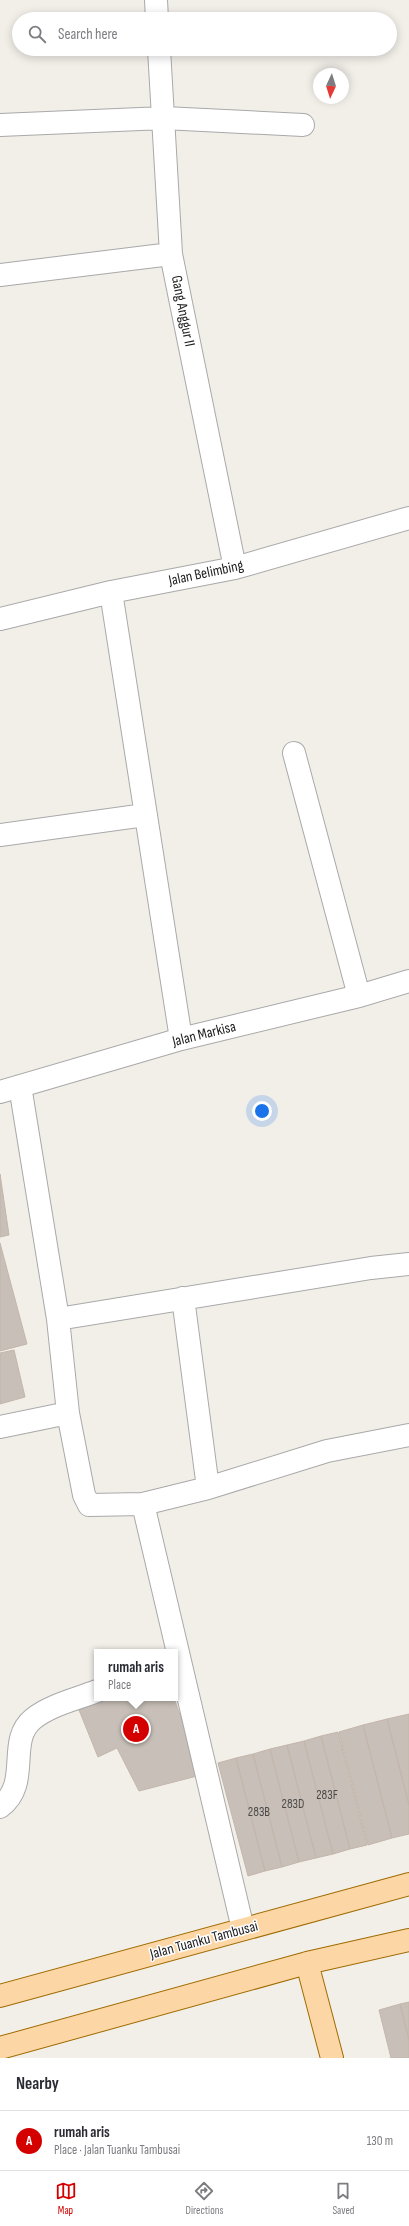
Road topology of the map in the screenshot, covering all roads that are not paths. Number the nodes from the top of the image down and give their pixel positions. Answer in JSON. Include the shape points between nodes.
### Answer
{"nodes":[{"id":1,"x":156,"y":0,"type":"edge"},
{"id":2,"x":157,"y":12,"type":"edge"},
{"id":3,"x":160,"y":56,"type":"edge"},
{"id":4,"x":164,"y":118,"type":"junction"},
{"id":5,"x":0,"y":125,"type":"edge"},
{"id":6,"x":303,"y":125,"type":"dead end"},
{"id":7,"x":171,"y":254,"type":"junction"},
{"id":8,"x":0,"y":275,"type":"edge"},
{"id":9,"x":409,"y":518,"type":"edge"},
{"id":10,"x":235,"y":568,"type":"junction"},
{"id":11,"x":111,"y":592,"type":"junction"},
{"id":12,"x":0,"y":619,"type":"edge"},
{"id":13,"x":294,"y":753,"type":"dead end"},
{"id":14,"x":145,"y":815,"type":"junction"},
{"id":15,"x":0,"y":835,"type":"edge"},
{"id":16,"x":409,"y":981,"type":"edge"},
{"id":17,"x":359,"y":996,"type":"junction"},
{"id":18,"x":181,"y":1039,"type":"junction"},
{"id":19,"x":10,"y":1089,"type":"edge"},
{"id":20,"x":409,"y":1264,"type":"edge"},
{"id":21,"x":183,"y":1298,"type":"junction"},
{"id":22,"x":58,"y":1319,"type":"junction"},
{"id":23,"x":68,"y":1413,"type":"junction"},
{"id":24,"x":0,"y":1427,"type":"edge"},
{"id":25,"x":409,"y":1435,"type":"edge"},
{"id":26,"x":208,"y":1488,"type":"junction"},
{"id":27,"x":143,"y":1504,"type":"junction"},
{"id":28,"x":175,"y":1649,"type":"edge"},
{"id":29,"x":178,"y":1664,"type":"edge"},
{"id":30,"x":94,"y":1692,"type":"edge"},
{"id":31,"x":0,"y":1807,"type":"edge"},
{"id":32,"x":409,"y":1884,"type":"edge"},
{"id":33,"x":243,"y":1929,"type":"junction"},
{"id":34,"x":409,"y":1940,"type":"edge"},
{"id":35,"x":306,"y":1963,"type":"junction"},
{"id":36,"x":0,"y":1996,"type":"edge"},
{"id":37,"x":0,"y":2048,"type":"edge"},
{"id":38,"x":332,"y":2058,"type":"edge"}],
"edges":[{"from":1,"to":2,"type":"street"},
{"from":3,"to":4,"type":"street","name":"Gang Anggur II"},
{"from":4,"to":5,"type":"street"},
{"from":4,"to":6,"type":"street"},
{"from":4,"to":7,"type":"street","name":"Gang Anggur II"},
{"from":7,"to":8,"type":"street"},
{"from":7,"to":10,"type":"street","name":"Gang Anggur II"},
{"from":9,"to":10,"type":"street","name":"Jalan Belimbing"},
{"from":10,"to":11,"type":"street","name":"Jalan Belimbing"},
{"from":11,"to":12,"type":"street","name":"Jalan Belimbing"},
{"from":11,"to":14,"type":"street"},
{"from":13,"to":17,"type":"street"},
{"from":14,"to":15,"type":"street"},
{"from":14,"to":18,"type":"street"},
{"from":16,"to":17,"type":"street","name":"Jalan Markisa"},
{"from":17,"to":18,"type":"street","name":"Jalan Markisa"},
{"from":18,"to":19,"type":"street","name":"Jalan Markisa"},
{"from":19,"to":22,"type":"street"},
{"from":20,"to":21,"type":"street"},
{"from":21,"to":22,"type":"street"},
{"from":21,"to":26,"type":"street"},
{"from":22,"to":23,"type":"street"},
{"from":23,"to":24,"type":"street"},
{"from":23,"to":27,"type":"street","via":[[84,1495],[89,1505]]},
{"from":25,"to":26,"type":"street","via":[[327,1451]]},
{"from":26,"to":27,"type":"street"},
{"from":27,"to":28,"type":"street"},
{"from":29,"to":33,"type":"street"},
{"from":30,"to":31,"type":"street","via":[[55,1707],[33,1719],[21,1733],[18,1780],[9,1800]]},
{"from":32,"to":33,"type":"main road","name":"Jalan Tuanku Tambusai"},
{"from":33,"to":36,"type":"main road","name":"Jalan Tuanku Tambusai"},
{"from":34,"to":35,"type":"main road"},
{"from":35,"to":37,"type":"main road"},
{"from":35,"to":38,"type":"main road"}]}
